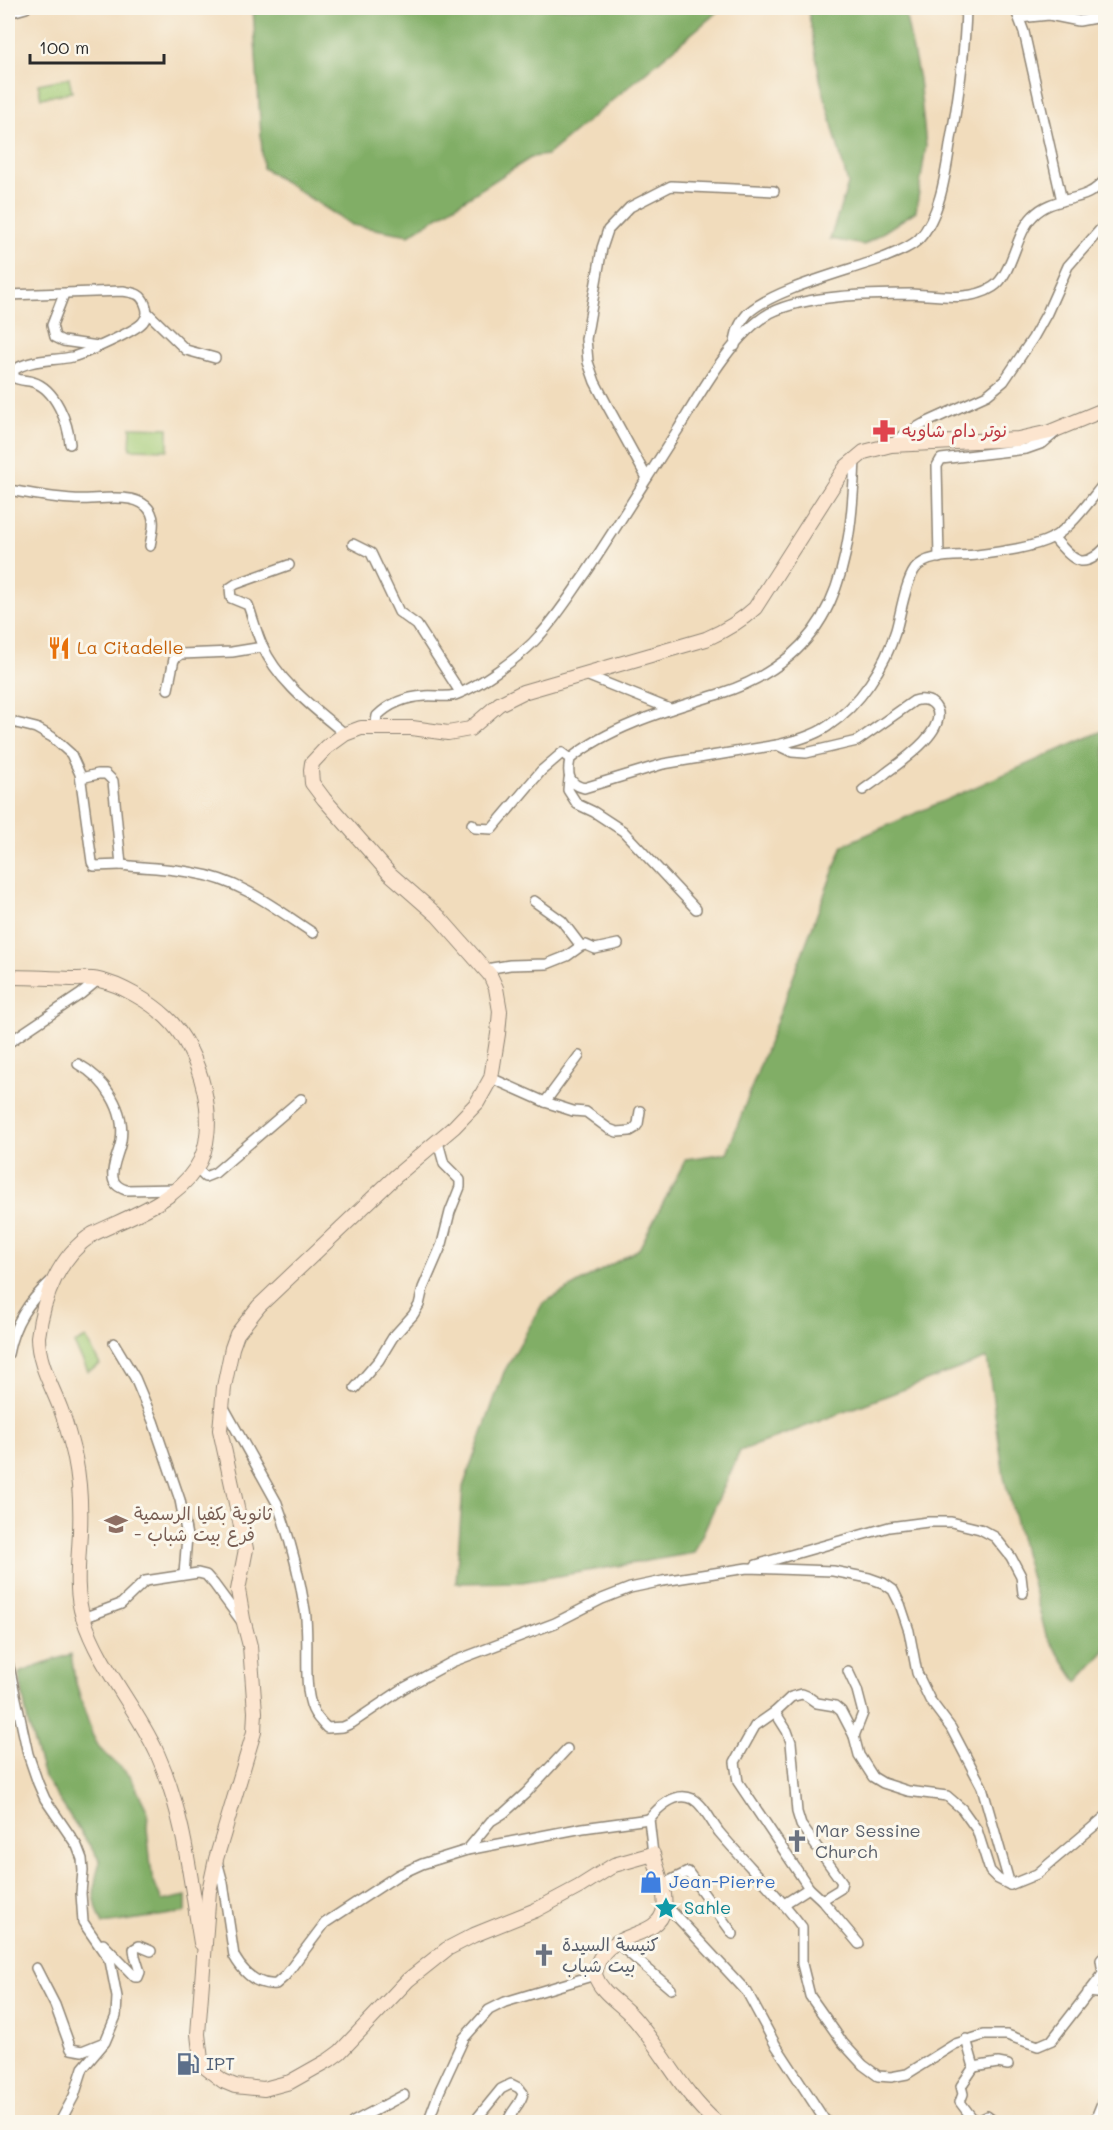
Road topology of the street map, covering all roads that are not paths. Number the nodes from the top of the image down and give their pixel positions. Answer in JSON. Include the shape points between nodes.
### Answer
{"nodes":[{"id":1,"x":26,"y":8,"type":"edge"},
{"id":2,"x":966,"y":8,"type":"edge"},
{"id":3,"x":1015,"y":8,"type":"edge"},
{"id":4,"x":8,"y":13,"type":"edge"},
{"id":5,"x":1106,"y":16,"type":"edge"},
{"id":6,"x":1019,"y":18,"type":"junction"},
{"id":7,"x":1106,"y":178,"type":"edge"},
{"id":8,"x":774,"y":191,"type":"dead end"},
{"id":9,"x":1062,"y":201,"type":"junction"},
{"id":10,"x":1106,"y":224,"type":"edge"},
{"id":11,"x":64,"y":294,"type":"junction"},
{"id":12,"x":8,"y":295,"type":"edge"},
{"id":13,"x":148,"y":313,"type":"junction"},
{"id":14,"x":98,"y":346,"type":"junction"},
{"id":15,"x":735,"y":346,"type":"junction"},
{"id":16,"x":214,"y":358,"type":"dead end"},
{"id":17,"x":1106,"y":409,"type":"edge"},
{"id":18,"x":1061,"y":427,"type":"junction"},
{"id":19,"x":70,"y":444,"type":"dead end"},
{"id":20,"x":891,"y":445,"type":"junction"},
{"id":21,"x":855,"y":458,"type":"junction"},
{"id":22,"x":647,"y":478,"type":"junction"},
{"id":23,"x":1106,"y":481,"type":"edge"},
{"id":24,"x":8,"y":490,"type":"edge"},
{"id":25,"x":1053,"y":537,"type":"junction"},
{"id":26,"x":353,"y":544,"type":"dead end"},
{"id":27,"x":150,"y":546,"type":"dead end"},
{"id":28,"x":1106,"y":547,"type":"edge"},
{"id":29,"x":939,"y":558,"type":"junction"},
{"id":30,"x":290,"y":565,"type":"dead end"},
{"id":31,"x":263,"y":646,"type":"junction"},
{"id":32,"x":586,"y":675,"type":"junction"},
{"id":33,"x":168,"y":689,"type":"dead end"},
{"id":34,"x":460,"y":692,"type":"junction"},
{"id":35,"x":670,"y":709,"type":"junction"},
{"id":36,"x":8,"y":721,"type":"edge"},
{"id":37,"x":375,"y":727,"type":"junction"},
{"id":38,"x":345,"y":734,"type":"junction"},
{"id":39,"x":777,"y":746,"type":"junction"},
{"id":40,"x":570,"y":759,"type":"junction"},
{"id":41,"x":81,"y":778,"type":"junction"},
{"id":42,"x":569,"y":779,"type":"junction"},
{"id":43,"x":863,"y":790,"type":"dead end"},
{"id":44,"x":471,"y":824,"type":"dead end"},
{"id":45,"x":121,"y":865,"type":"junction"},
{"id":46,"x":534,"y":901,"type":"dead end"},
{"id":47,"x":696,"y":909,"type":"dead end"},
{"id":48,"x":313,"y":933,"type":"dead end"},
{"id":49,"x":618,"y":944,"type":"dead end"},
{"id":50,"x":581,"y":946,"type":"junction"},
{"id":51,"x":486,"y":969,"type":"junction"},
{"id":52,"x":8,"y":977,"type":"edge"},
{"id":53,"x":98,"y":980,"type":"junction"},
{"id":54,"x":8,"y":1043,"type":"edge"},
{"id":55,"x":579,"y":1056,"type":"dead end"},
{"id":56,"x":78,"y":1064,"type":"dead end"},
{"id":57,"x":491,"y":1078,"type":"junction"},
{"id":58,"x":301,"y":1099,"type":"dead end"},
{"id":59,"x":545,"y":1102,"type":"junction"},
{"id":60,"x":640,"y":1111,"type":"dead end"},
{"id":61,"x":438,"y":1142,"type":"junction"},
{"id":62,"x":196,"y":1168,"type":"junction"},
{"id":63,"x":177,"y":1189,"type":"junction"},
{"id":64,"x":53,"y":1279,"type":"junction"},
{"id":65,"x":114,"y":1343,"type":"dead end"},
{"id":66,"x":8,"y":1354,"type":"edge"},
{"id":67,"x":356,"y":1388,"type":"dead end"},
{"id":68,"x":222,"y":1402,"type":"junction"},
{"id":69,"x":747,"y":1568,"type":"junction"},
{"id":70,"x":184,"y":1574,"type":"junction"},
{"id":71,"x":1023,"y":1593,"type":"dead end"},
{"id":72,"x":83,"y":1618,"type":"junction"},
{"id":73,"x":246,"y":1626,"type":"junction"},
{"id":74,"x":8,"y":1662,"type":"edge"},
{"id":75,"x":849,"y":1671,"type":"dead end"},
{"id":76,"x":776,"y":1712,"type":"junction"},
{"id":77,"x":854,"y":1736,"type":"junction"},
{"id":78,"x":567,"y":1749,"type":"dead end"},
{"id":79,"x":1106,"y":1816,"type":"edge"},
{"id":80,"x":649,"y":1819,"type":"junction"},
{"id":81,"x":467,"y":1850,"type":"junction"},
{"id":82,"x":653,"y":1854,"type":"junction"},
{"id":83,"x":216,"y":1859,"type":"junction"},
{"id":84,"x":661,"y":1884,"type":"junction"},
{"id":85,"x":1010,"y":1885,"type":"junction"},
{"id":86,"x":809,"y":1888,"type":"junction"},
{"id":87,"x":822,"y":1900,"type":"junction"},
{"id":88,"x":664,"y":1904,"type":"junction"},
{"id":89,"x":784,"y":1904,"type":"junction"},
{"id":90,"x":86,"y":1929,"type":"junction"},
{"id":91,"x":733,"y":1934,"type":"dead end"},
{"id":92,"x":616,"y":1942,"type":"junction"},
{"id":93,"x":859,"y":1944,"type":"dead end"},
{"id":94,"x":151,"y":1951,"type":"dead end"},
{"id":95,"x":1106,"y":1954,"type":"edge"},
{"id":96,"x":205,"y":1963,"type":"junction"},
{"id":97,"x":36,"y":1968,"type":"dead end"},
{"id":98,"x":595,"y":1975,"type":"junction"},
{"id":99,"x":671,"y":1989,"type":"dead end"},
{"id":100,"x":1088,"y":1992,"type":"junction"},
{"id":101,"x":1106,"y":1994,"type":"edge"},
{"id":102,"x":966,"y":2039,"type":"junction"},
{"id":103,"x":105,"y":2042,"type":"junction"},
{"id":104,"x":1008,"y":2065,"type":"dead end"},
{"id":105,"x":974,"y":2067,"type":"junction"},
{"id":106,"x":1106,"y":2093,"type":"edge"},
{"id":107,"x":404,"y":2096,"type":"dead end"},
{"id":108,"x":60,"y":2122,"type":"edge"},
{"id":109,"x":353,"y":2122,"type":"edge"},
{"id":110,"x":428,"y":2122,"type":"edge"},
{"id":111,"x":474,"y":2122,"type":"edge"},
{"id":112,"x":508,"y":2122,"type":"edge"},
{"id":113,"x":716,"y":2122,"type":"edge"},
{"id":114,"x":826,"y":2122,"type":"edge"},
{"id":115,"x":975,"y":2122,"type":"edge"},
{"id":116,"x":995,"y":2122,"type":"edge"},
{"id":117,"x":1092,"y":2122,"type":"edge"}],
"edges":[{"from":1,"to":4,"type":"street"},
{"from":2,"to":15,"type":"street","via":[[960,93],[944,178],[919,239],[895,253],[759,305],[738,328]]},
{"from":3,"to":6,"type":"street"},
{"from":5,"to":6,"type":"street","via":[[1079,21],[1050,15]]},
{"from":6,"to":9,"type":"street"},
{"from":7,"to":9,"type":"street","via":[[1090,193]]},
{"from":8,"to":22,"type":"street","via":[[671,186],[630,207],[608,230],[586,339],[588,362]]},
{"from":9,"to":15,"type":"street","via":[[1033,216],[1006,274],[984,291],[955,295],[865,295],[789,306],[769,314]]},
{"from":10,"to":20,"type":"street","via":[[1068,266],[1033,338],[1004,381],[987,394],[906,433]]},
{"from":11,"to":12,"type":"street"},
{"from":11,"to":13,"type":"street","via":[[133,293],[141,296]]},
{"from":11,"to":14,"type":"street","via":[[52,325],[55,337]]},
{"from":13,"to":14,"type":"street","via":[[142,323]]},
{"from":13,"to":16,"type":"street","via":[[186,350]]},
{"from":14,"to":19,"type":"street","via":[[72,357],[22,365],[13,371],[15,378],[34,382],[52,397],[64,418]]},
{"from":15,"to":22,"type":"street"},
{"from":17,"to":18,"type":"street"},
{"from":18,"to":20,"type":"street","via":[[1018,439]]},
{"from":18,"to":29,"type":"street","via":[[1037,447],[941,459],[937,466]]},
{"from":20,"to":21,"type":"street"},
{"from":21,"to":32,"type":"street","via":[[832,486],[765,595],[745,618],[706,639]]},
{"from":21,"to":35,"type":"street","via":[[851,529],[842,575],[818,626],[770,672],[740,687]]},
{"from":22,"to":34,"type":"street","via":[[540,635],[503,666]]},
{"from":23,"to":25,"type":"street"},
{"from":24,"to":27,"type":"street","via":[[73,500],[135,500],[153,516]]},
{"from":25,"to":28,"type":"street","via":[[1072,558],[1082,561],[1095,558]]},
{"from":25,"to":29,"type":"street","via":[[1015,549]]},
{"from":26,"to":34,"type":"street","via":[[370,553],[399,612],[417,624]]},
{"from":29,"to":39,"type":"street","via":[[915,569],[886,657],[858,698],[827,727]]},
{"from":30,"to":31,"type":"street","via":[[230,588],[231,598],[248,605]]},
{"from":31,"to":33,"type":"street","via":[[182,654],[174,659]]},
{"from":31,"to":38,"type":"street","via":[[285,680]]},
{"from":32,"to":35,"type":"street"},
{"from":32,"to":37,"type":"street","via":[[507,698],[463,732]]},
{"from":34,"to":37,"type":"street","via":[[394,703],[377,716]]},
{"from":35,"to":40,"type":"street","via":[[584,747]]},
{"from":36,"to":41,"type":"street","via":[[36,728],[62,744]]},
{"from":37,"to":38,"type":"street"},
{"from":38,"to":51,"type":"street","via":[[312,763],[312,783],[389,873],[438,916]]},
{"from":39,"to":42,"type":"street","via":[[663,764],[584,788]]},
{"from":39,"to":43,"type":"street","via":[[806,753],[857,741],[914,701],[930,701],[938,713],[937,724],[925,741]]},
{"from":40,"to":42,"type":"street"},
{"from":40,"to":44,"type":"street","via":[[562,753],[541,771],[492,829]]},
{"from":41,"to":45,"type":"street","via":[[92,862],[94,866]]},
{"from":41,"to":45,"type":"street","via":[[106,774],[113,781]]},
{"from":42,"to":47,"type":"street","via":[[568,790],[576,804],[623,831]]},
{"from":45,"to":48,"type":"street","via":[[219,879],[256,895]]},
{"from":46,"to":50,"type":"street","via":[[562,921]]},
{"from":49,"to":50,"type":"street","via":[[595,949]]},
{"from":50,"to":51,"type":"street","via":[[547,964]]},
{"from":51,"to":57,"type":"street","via":[[496,988],[500,1011]]},
{"from":52,"to":53,"type":"street"},
{"from":53,"to":54,"type":"street"},
{"from":53,"to":62,"type":"street","via":[[156,1008],[183,1038],[198,1070],[207,1112],[206,1144]]},
{"from":55,"to":59,"type":"street"},
{"from":56,"to":63,"type":"street","via":[[103,1083],[118,1115],[122,1140],[113,1177],[117,1185],[132,1190]]},
{"from":57,"to":59,"type":"street"},
{"from":57,"to":61,"type":"street","via":[[477,1103]]},
{"from":58,"to":62,"type":"street","via":[[215,1173],[205,1177]]},
{"from":59,"to":60,"type":"street","via":[[586,1112],[616,1132],[635,1128]]},
{"from":61,"to":67,"type":"street","via":[[442,1160],[460,1183],[442,1244],[419,1305]]},
{"from":61,"to":68,"type":"street","via":[[396,1176],[259,1306],[235,1341]]},
{"from":62,"to":63,"type":"street"},
{"from":63,"to":64,"type":"street","via":[[83,1240]]},
{"from":64,"to":66,"type":"street","via":[[21,1314]]},
{"from":64,"to":72,"type":"street","via":[[38,1346],[76,1461],[81,1513],[79,1599]]},
{"from":65,"to":70,"type":"street","via":[[135,1378],[180,1500],[187,1536]]},
{"from":68,"to":69,"type":"street","via":[[284,1520],[306,1613],[309,1693],[316,1716],[327,1728],[352,1723],[452,1662],[555,1623],[630,1588]]},
{"from":68,"to":73,"type":"street","via":[[220,1430],[246,1549],[238,1590]]},
{"from":69,"to":71,"type":"street","via":[[889,1527],[951,1522],[995,1537],[1021,1576]]},
{"from":69,"to":85,"type":"street","via":[[833,1571],[870,1578],[893,1590],[909,1631],[917,1673],[982,1787]]},
{"from":70,"to":72,"type":"street","via":[[145,1581],[121,1604]]},
{"from":70,"to":73,"type":"street","via":[[206,1575]]},
{"from":72,"to":96,"type":"street","via":[[105,1666],[156,1751],[175,1797]]},
{"from":73,"to":83,"type":"street","via":[[254,1732]]},
{"from":74,"to":90,"type":"street","via":[[38,1783],[82,1859],[81,1911]]},
{"from":75,"to":77,"type":"street","via":[[863,1713]]},
{"from":76,"to":77,"type":"street","via":[[790,1697],[802,1694],[817,1703],[835,1706]]},
{"from":76,"to":86,"type":"street","via":[[754,1726],[735,1762],[735,1771],[738,1782]]},
{"from":76,"to":87,"type":"street","via":[[791,1742],[801,1825],[842,1881],[840,1889]]},
{"from":77,"to":85,"type":"street","via":[[859,1755],[873,1777],[908,1791],[946,1796],[962,1809],[977,1830],[990,1871]]},
{"from":78,"to":81,"type":"street","via":[[526,1793],[491,1821]]},
{"from":79,"to":85,"type":"street","via":[[1037,1874]]},
{"from":80,"to":81,"type":"street"},
{"from":80,"to":82,"type":"street"},
{"from":80,"to":89,"type":"street","via":[[673,1799],[692,1799]]},
{"from":81,"to":83,"type":"street","via":[[398,1875],[325,1923],[280,1983],[269,1985],[248,1975],[234,1956]]},
{"from":82,"to":84,"type":"street"},
{"from":82,"to":96,"type":"street","via":[[614,1865],[536,1910],[447,1949],[408,1980],[334,2056],[278,2086],[235,2086],[223,2082],[205,2067],[198,2049],[198,2034]]},
{"from":83,"to":96,"type":"street","via":[[209,1891]]},
{"from":84,"to":88,"type":"street"},
{"from":84,"to":91,"type":"street","via":[[688,1872]]},
{"from":86,"to":87,"type":"street"},
{"from":86,"to":89,"type":"street"},
{"from":87,"to":93,"type":"street"},
{"from":88,"to":92,"type":"street","via":[[658,1924]]},
{"from":88,"to":114,"type":"street","via":[[747,1992]]},
{"from":89,"to":102,"type":"street","via":[[802,1927],[802,1964],[810,1996],[843,2043],[872,2072],[885,2077],[907,2074]]},
{"from":90,"to":94,"type":"street","via":[[135,1977],[140,1972],[134,1949],[139,1946]]},
{"from":90,"to":103,"type":"street","via":[[110,1961],[116,1981],[116,2016]]},
{"from":92,"to":98,"type":"street","via":[[599,1958]]},
{"from":92,"to":99,"type":"street"},
{"from":95,"to":100,"type":"street","via":[[1100,1962],[1102,1975]]},
{"from":97,"to":103,"type":"street","via":[[71,2049],[82,2051]]},
{"from":98,"to":110,"type":"street","via":[[489,2010],[464,2038]]},
{"from":98,"to":113,"type":"street","via":[[601,1987],[632,2016],[697,2104]]},
{"from":100,"to":101,"type":"street"},
{"from":100,"to":102,"type":"street","via":[[1045,2044],[1038,2046],[996,2033]]},
{"from":102,"to":105,"type":"street"},
{"from":103,"to":108,"type":"street","via":[[83,2068]]},
{"from":104,"to":105,"type":"street"},
{"from":105,"to":115,"type":"street","via":[[961,2086],[960,2102]]},
{"from":106,"to":117,"type":"street"},
{"from":107,"to":109,"type":"street"},
{"from":111,"to":112,"type":"street","via":[[501,2089],[512,2084],[519,2088],[522,2099]]},
{"from":115,"to":116,"type":"street","via":[[987,2116]]}]}
